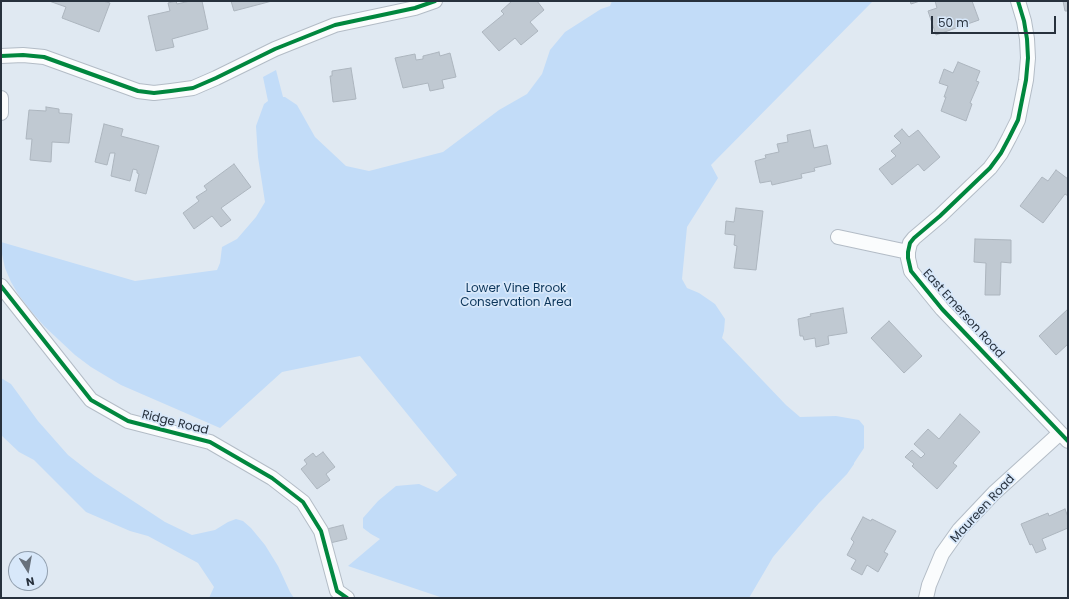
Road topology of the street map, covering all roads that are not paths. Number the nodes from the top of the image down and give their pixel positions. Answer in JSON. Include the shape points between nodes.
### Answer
{"nodes":[{"id":1,"x":435,"y":1,"type":"edge"},
{"id":2,"x":1018,"y":1,"type":"edge"},
{"id":3,"x":1,"y":56,"type":"edge"},
{"id":4,"x":1,"y":98,"type":"edge"},
{"id":5,"x":1,"y":112,"type":"edge"},
{"id":6,"x":838,"y":236,"type":"dead end"},
{"id":7,"x":908,"y":252,"type":"junction"},
{"id":8,"x":1,"y":286,"type":"edge"},
{"id":9,"x":1064,"y":437,"type":"edge"},
{"id":10,"x":348,"y":598,"type":"edge"},
{"id":11,"x":926,"y":598,"type":"edge"}],
"edges":[{"from":1,"to":3,"type":"street","via":[[415,8],[335,25],[193,88],[171,91],[138,91],[44,57],[23,54]]},
{"from":2,"to":7,"type":"street","via":[[1024,20],[1028,58],[1018,120],[990,168],[914,238]]},
{"from":4,"to":5,"type":"street"},
{"from":6,"to":7,"type":"street"},
{"from":7,"to":9,"type":"street","name":"East Emerson Road","via":[[912,271],[942,309]]},
{"from":8,"to":10,"type":"street","name":"Ridge Road","via":[[91,400],[128,421],[210,442],[272,478],[303,502],[321,531],[337,591]]},
{"from":9,"to":11,"type":"street","name":"Maureen Road","via":[[994,493],[960,530],[942,554]]}]}
